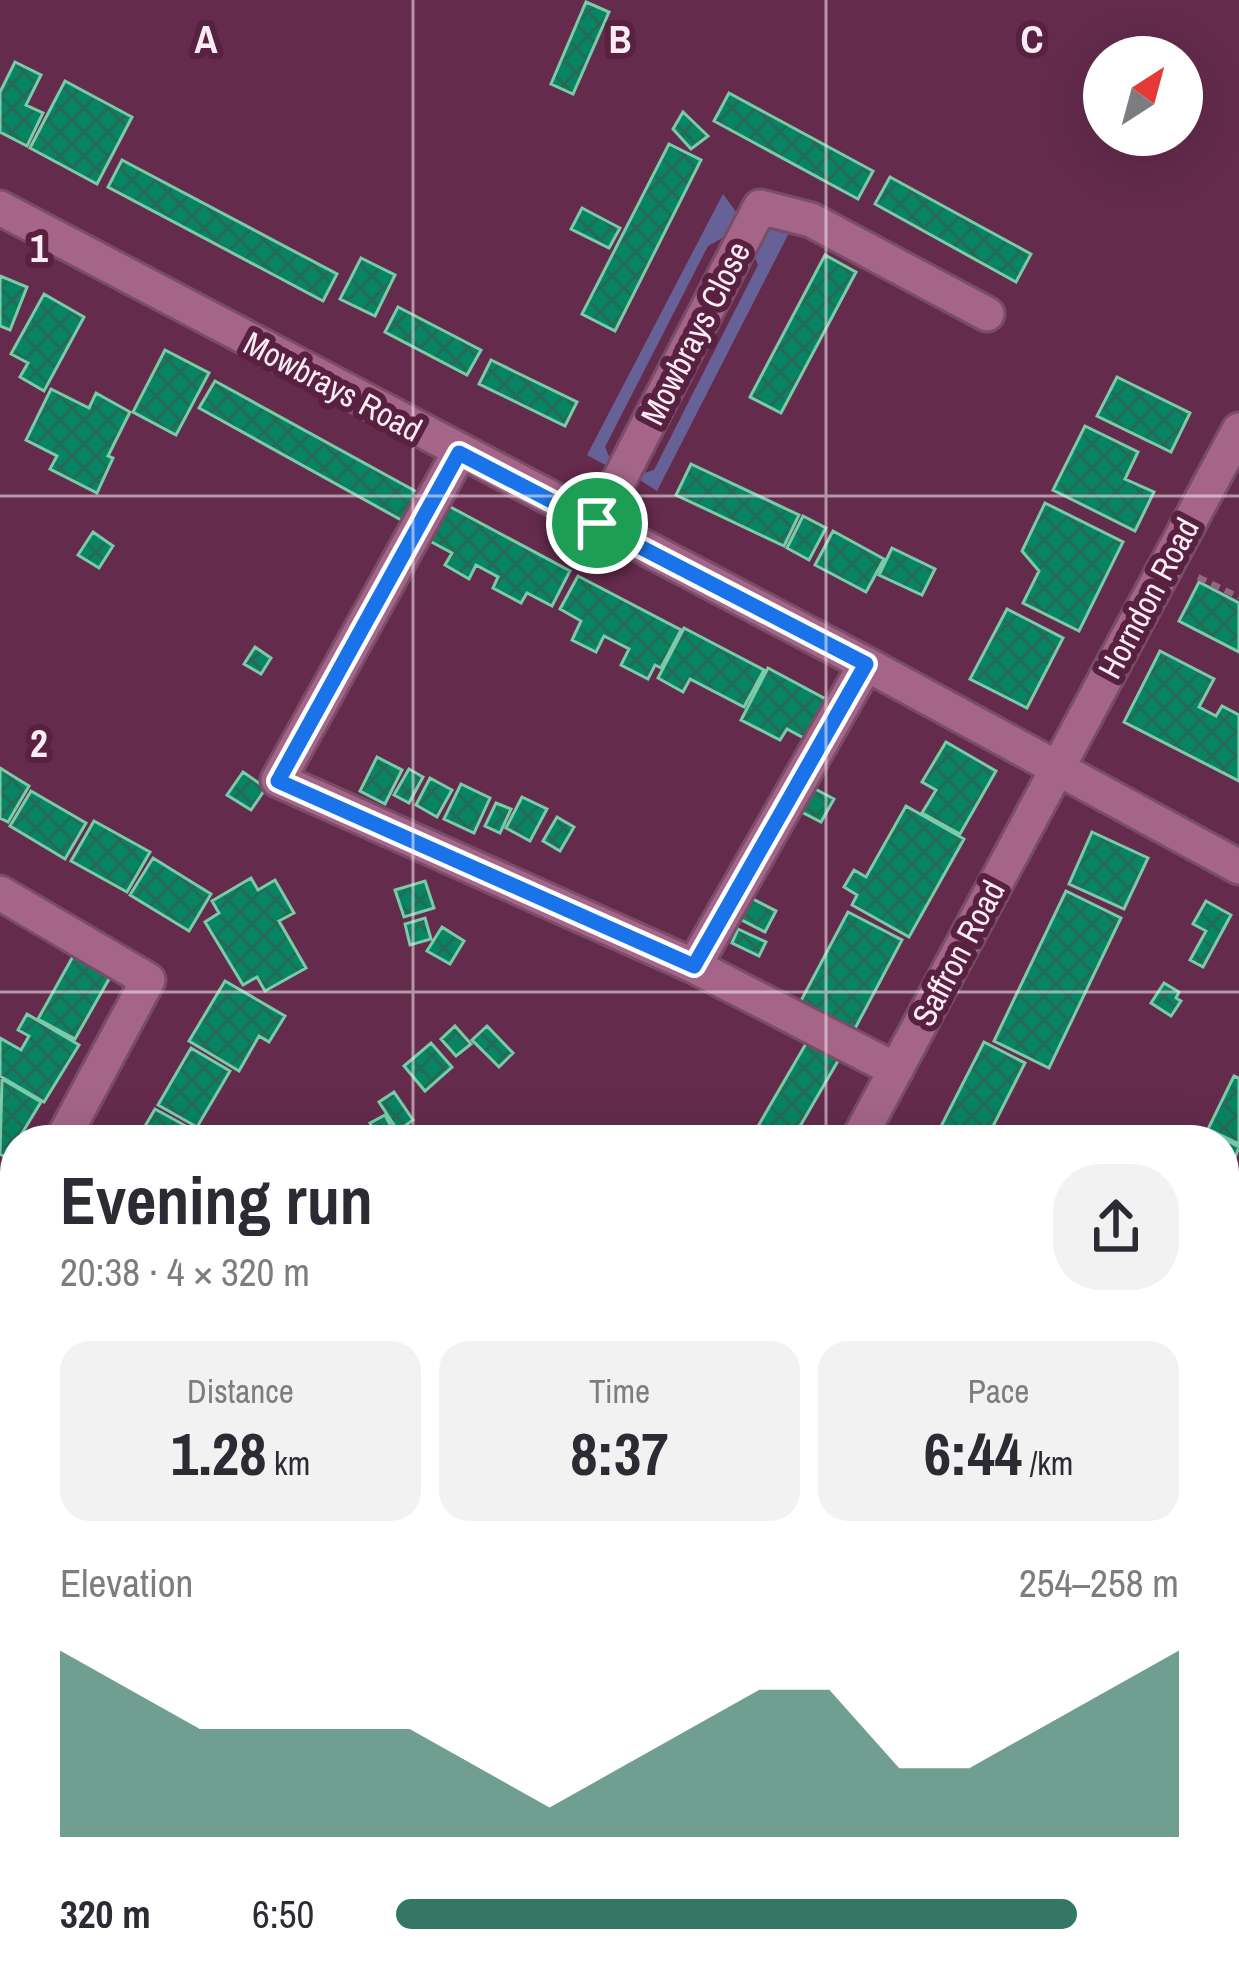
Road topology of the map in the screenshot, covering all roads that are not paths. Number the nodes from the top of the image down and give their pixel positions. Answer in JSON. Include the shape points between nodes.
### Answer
{"nodes":[{"id":1,"x":0,"y":208,"type":"edge"},
{"id":2,"x":987,"y":314,"type":"dead end"},
{"id":3,"x":1239,"y":430,"type":"edge"},
{"id":4,"x":459,"y":453,"type":"junction"},
{"id":5,"x":597,"y":523,"type":"junction"},
{"id":6,"x":866,"y":664,"type":"junction"},
{"id":7,"x":1058,"y":766,"type":"junction"},
{"id":8,"x":1239,"y":867,"type":"edge"},
{"id":9,"x":0,"y":893,"type":"edge"},
{"id":10,"x":694,"y":966,"type":"junction"},
{"id":11,"x":896,"y":1070,"type":"junction"},
{"id":12,"x":70,"y":1125,"type":"edge"},
{"id":13,"x":866,"y":1125,"type":"edge"}],
"edges":[{"from":1,"to":4,"type":"street","name":"Mowbrays Road"},
{"from":2,"to":5,"type":"street","name":"Mowbrays Close","via":[[811,220],[760,206]]},
{"from":3,"to":7,"type":"street","name":"Horndon Road"},
{"from":4,"to":5,"type":"street","name":"Mowbrays Road"},
{"from":4,"to":10,"type":"street","via":[[278,781]]},
{"from":5,"to":6,"type":"street","name":"Mowbrays Road"},
{"from":6,"to":7,"type":"street","name":"Mowbrays Road"},
{"from":6,"to":10,"type":"street"},
{"from":7,"to":8,"type":"street","name":"Mowbrays Road"},
{"from":7,"to":11,"type":"street","name":"Saffron Road"},
{"from":9,"to":12,"type":"street","via":[[148,980]]},
{"from":10,"to":11,"type":"street"},
{"from":11,"to":13,"type":"street","name":"Saffron Road"}]}
